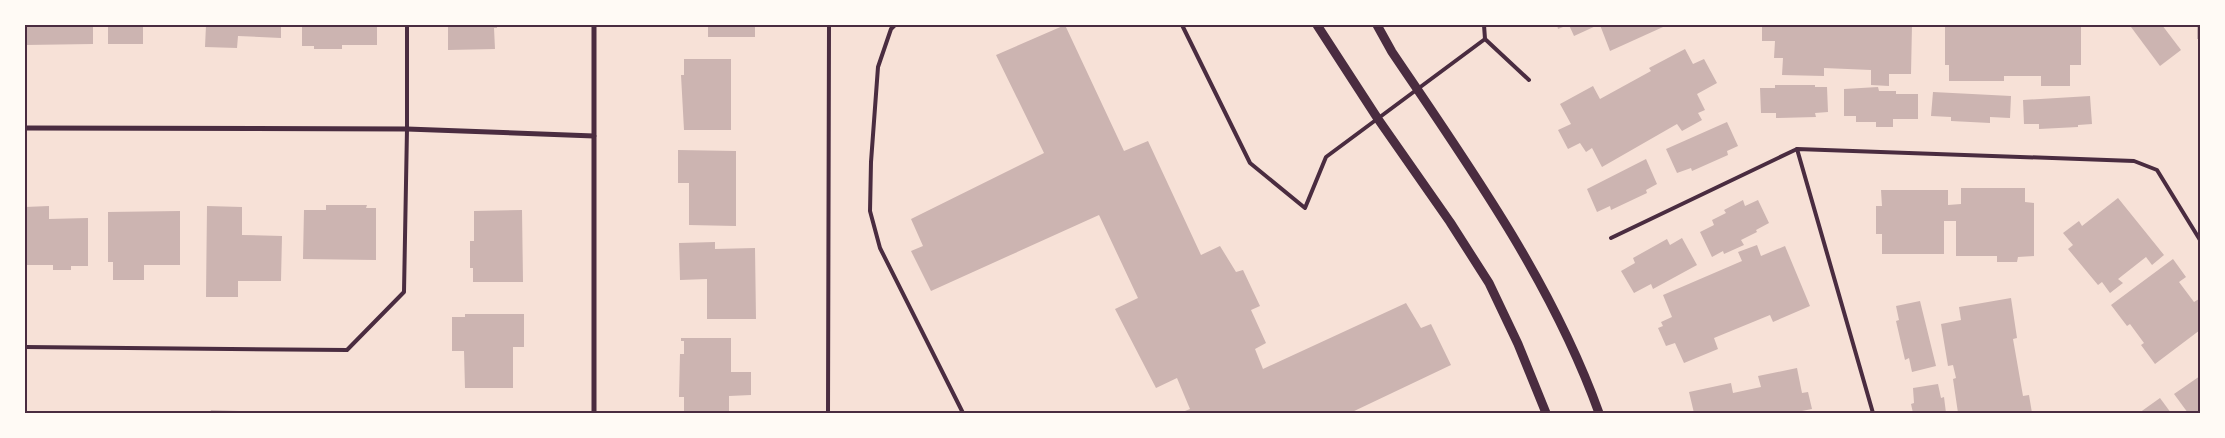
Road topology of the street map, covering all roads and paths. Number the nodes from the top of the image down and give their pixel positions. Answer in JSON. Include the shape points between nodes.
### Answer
{"nodes":[{"id":1,"x":407,"y":25,"type":"edge"},
{"id":2,"x":594,"y":25,"type":"edge"},
{"id":3,"x":829,"y":25,"type":"edge"},
{"id":4,"x":894,"y":25,"type":"edge"},
{"id":5,"x":1182,"y":25,"type":"edge"},
{"id":6,"x":1317,"y":25,"type":"edge"},
{"id":7,"x":1377,"y":25,"type":"edge"},
{"id":8,"x":1484,"y":25,"type":"edge"},
{"id":9,"x":1485,"y":39,"type":"junction"},
{"id":10,"x":1529,"y":80,"type":"dead end"},
{"id":11,"x":1417,"y":89,"type":"junction"},
{"id":12,"x":1378,"y":119,"type":"junction"},
{"id":13,"x":25,"y":128,"type":"edge"},
{"id":14,"x":407,"y":129,"type":"junction"},
{"id":15,"x":594,"y":136,"type":"junction"},
{"id":16,"x":1797,"y":149,"type":"junction"},
{"id":17,"x":1611,"y":238,"type":"dead end"},
{"id":18,"x":2200,"y":240,"type":"edge"},
{"id":19,"x":25,"y":347,"type":"edge"},
{"id":20,"x":594,"y":413,"type":"edge"},
{"id":21,"x":828,"y":413,"type":"edge"},
{"id":22,"x":963,"y":413,"type":"edge"},
{"id":23,"x":1546,"y":413,"type":"edge"},
{"id":24,"x":1599,"y":413,"type":"edge"},
{"id":25,"x":1873,"y":413,"type":"edge"}],
"edges":[{"from":1,"to":14,"type":"lane"},
{"from":2,"to":15,"type":"street"},
{"from":3,"to":21,"type":"lane"},
{"from":4,"to":22,"type":"lane","via":[[878,67],[870,211],[880,248]]},
{"from":5,"to":12,"type":"lane","via":[[1250,163],[1305,208],[1326,158]]},
{"from":6,"to":12,"type":"street"},
{"from":7,"to":11,"type":"street"},
{"from":8,"to":9,"type":"lane"},
{"from":9,"to":10,"type":"lane"},
{"from":9,"to":11,"type":"lane"},
{"from":11,"to":12,"type":"lane"},
{"from":11,"to":24,"type":"street","via":[[1509,229],[1570,345]]},
{"from":12,"to":23,"type":"street","via":[[1489,283]]},
{"from":13,"to":14,"type":"street"},
{"from":14,"to":15,"type":"street"},
{"from":14,"to":19,"type":"lane","via":[[404,292],[347,350]]},
{"from":15,"to":20,"type":"street"},
{"from":16,"to":17,"type":"lane"},
{"from":16,"to":18,"type":"lane","via":[[2134,161],[2157,170]]},
{"from":16,"to":25,"type":"lane"}]}
